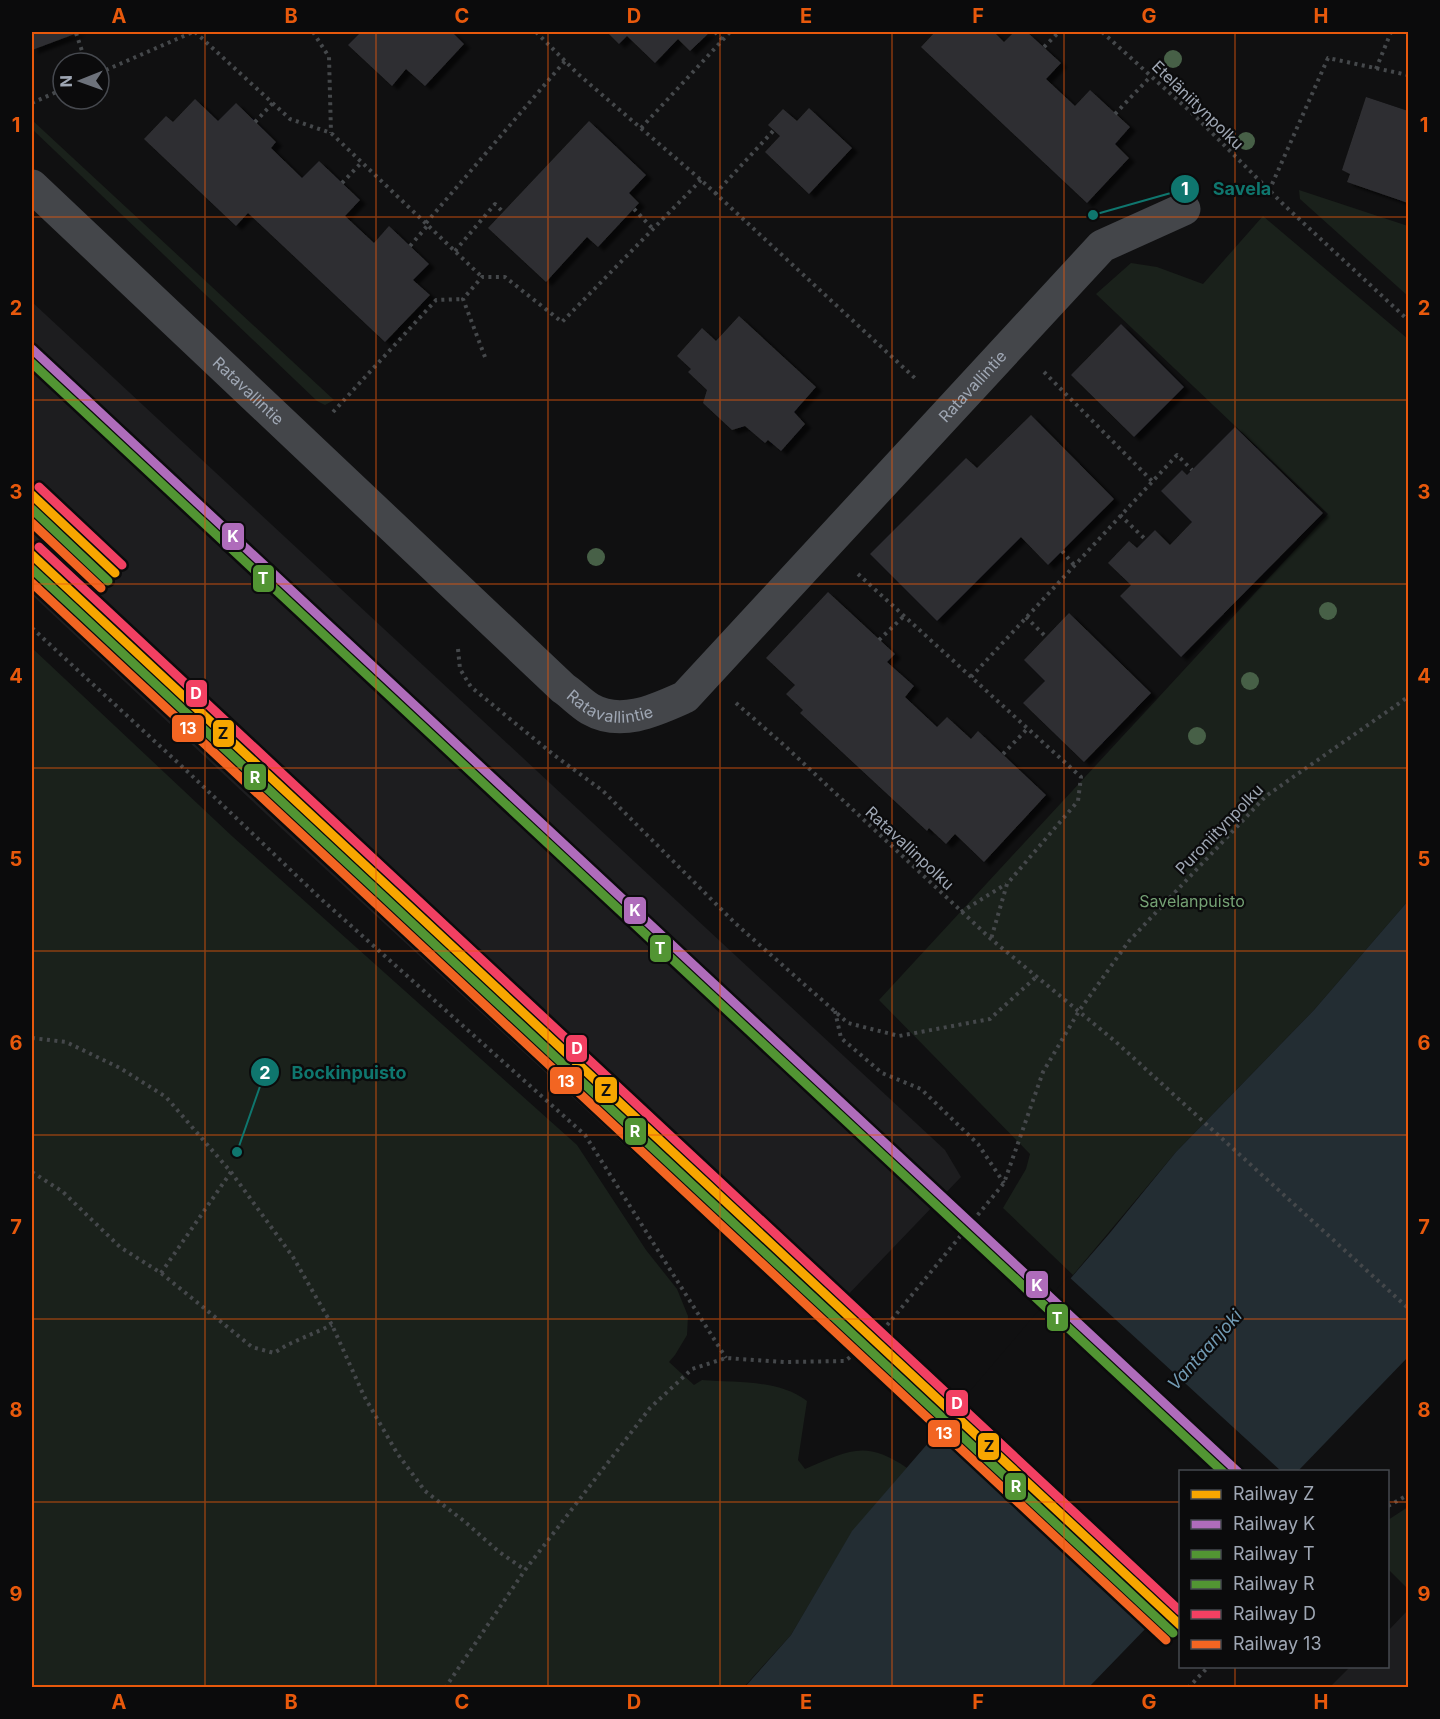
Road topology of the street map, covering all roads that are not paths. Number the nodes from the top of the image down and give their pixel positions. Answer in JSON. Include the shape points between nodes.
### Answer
{"nodes":[{"id":1,"x":32,"y":186,"type":"edge"},
{"id":2,"x":1184,"y":209,"type":"dead end"}],
"edges":[{"from":1,"to":2,"type":"street","name":"Ratavallintie","via":[[564,688],[590,709],[620,717],[651,712],[685,697],[1102,246]]}]}
